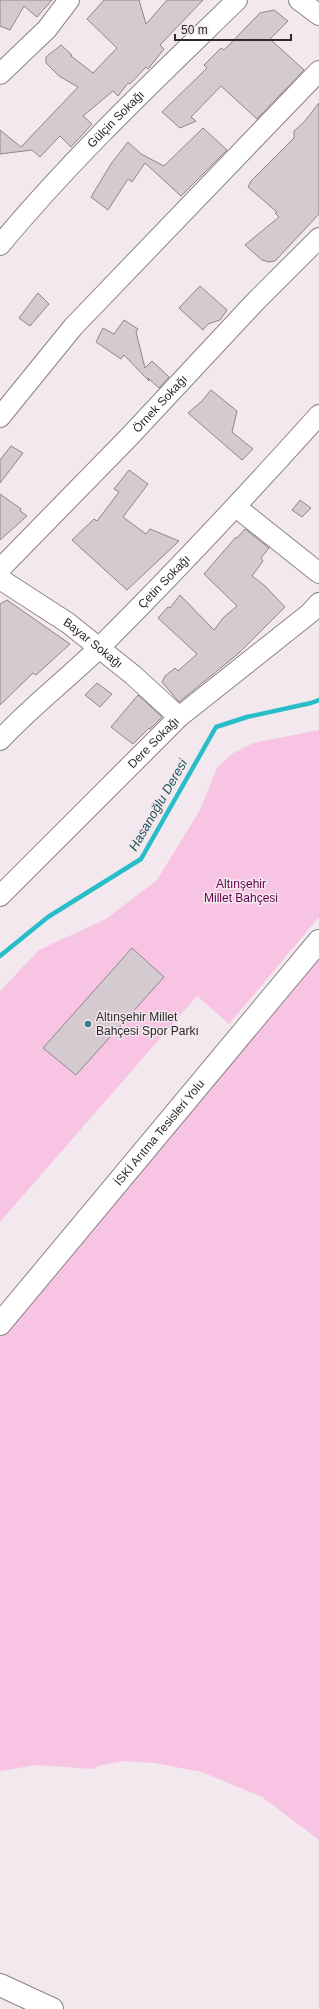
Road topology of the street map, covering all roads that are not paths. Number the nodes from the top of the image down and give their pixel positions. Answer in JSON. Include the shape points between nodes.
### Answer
{"nodes":[{"id":1,"x":69,"y":0,"type":"edge"},
{"id":2,"x":237,"y":0,"type":"edge"},
{"id":3,"x":299,"y":0,"type":"edge"},
{"id":4,"x":319,"y":15,"type":"edge"},
{"id":5,"x":319,"y":72,"type":"edge"},
{"id":6,"x":0,"y":74,"type":"edge"},
{"id":7,"x":319,"y":238,"type":"edge"},
{"id":8,"x":0,"y":245,"type":"edge"},
{"id":9,"x":319,"y":415,"type":"edge"},
{"id":10,"x":0,"y":417,"type":"edge"},
{"id":11,"x":236,"y":507,"type":"junction"},
{"id":12,"x":0,"y":569,"type":"edge"},
{"id":13,"x":319,"y":573,"type":"edge"},
{"id":14,"x":0,"y":579,"type":"edge"},
{"id":15,"x":319,"y":603,"type":"edge"},
{"id":16,"x":99,"y":647,"type":"junction"},
{"id":17,"x":179,"y":717,"type":"junction"},
{"id":18,"x":0,"y":740,"type":"edge"},
{"id":19,"x":0,"y":896,"type":"edge"},
{"id":20,"x":319,"y":941,"type":"edge"},
{"id":21,"x":0,"y":1324,"type":"edge"},
{"id":22,"x":0,"y":1985,"type":"edge"},
{"id":23,"x":52,"y":2009,"type":"edge"}],
"edges":[{"from":1,"to":6,"type":"street","via":[[47,29]]},
{"from":2,"to":8,"type":"street","name":"Gülçin Sokağı","via":[[40,197]]},
{"from":3,"to":4,"type":"street"},
{"from":5,"to":10,"type":"street","via":[[73,327]]},
{"from":7,"to":12,"type":"street","name":"Örnek Sokağı"},
{"from":9,"to":11,"type":"street","name":"Çetin Sokağı"},
{"from":11,"to":13,"type":"street"},
{"from":11,"to":16,"type":"street","name":"Çetin Sokağı"},
{"from":14,"to":16,"type":"street","name":"Bayar Sokağı","via":[[68,623]]},
{"from":15,"to":17,"type":"street","name":"Dere Sokağı","via":[[310,613]]},
{"from":16,"to":17,"type":"street","name":"Bayar Sokağı","via":[[133,674]]},
{"from":16,"to":18,"type":"street","name":"Çetin Sokağı"},
{"from":17,"to":19,"type":"street","name":"Dere Sokağı"},
{"from":20,"to":21,"type":"main road","name":"İSKİ Arıtma Tesisleri Yolu"},
{"from":22,"to":23,"type":"main road"}]}
